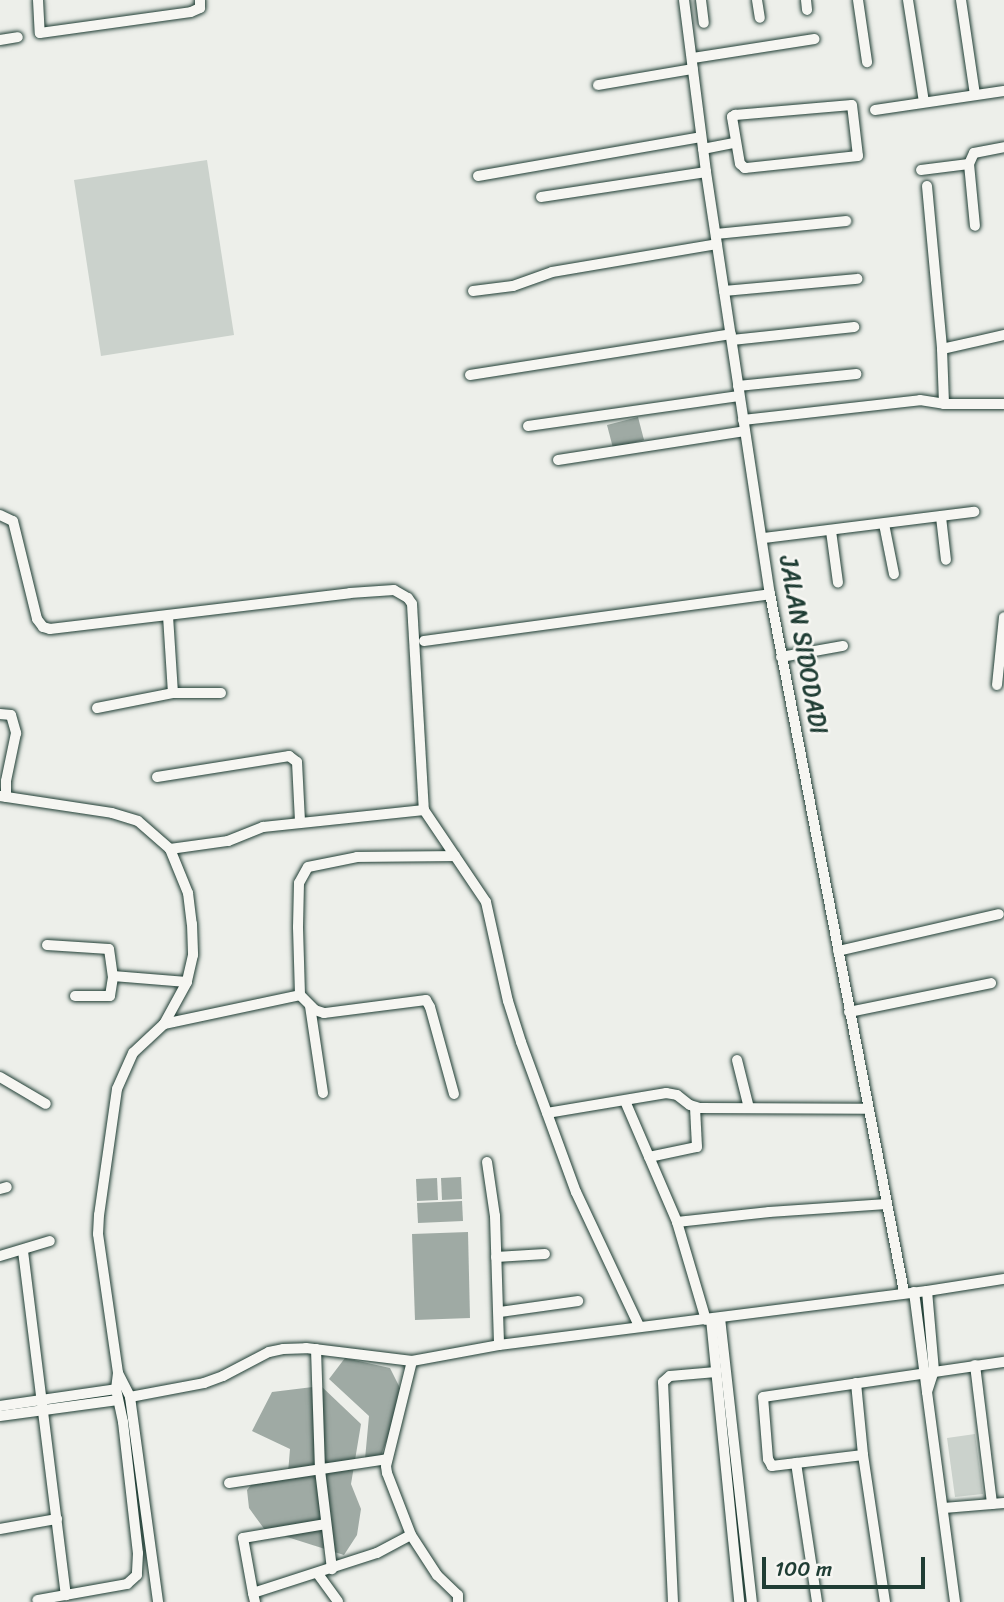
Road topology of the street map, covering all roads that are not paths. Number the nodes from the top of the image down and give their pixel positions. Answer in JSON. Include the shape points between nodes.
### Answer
{"nodes":[{"id":1,"x":38,"y":0,"type":"edge"},
{"id":2,"x":200,"y":0,"type":"edge"},
{"id":3,"x":684,"y":0,"type":"edge"},
{"id":4,"x":701,"y":0,"type":"edge"},
{"id":5,"x":757,"y":0,"type":"edge"},
{"id":6,"x":858,"y":0,"type":"edge"},
{"id":7,"x":908,"y":0,"type":"edge"},
{"id":8,"x":961,"y":0,"type":"edge"},
{"id":9,"x":760,"y":18,"type":"dead end"},
{"id":10,"x":704,"y":23,"type":"dead end"},
{"id":11,"x":18,"y":37,"type":"dead end"},
{"id":12,"x":815,"y":39,"type":"dead end"},
{"id":13,"x":0,"y":40,"type":"edge"},
{"id":14,"x":867,"y":62,"type":"dead end"},
{"id":15,"x":693,"y":63,"type":"junction"},
{"id":16,"x":598,"y":85,"type":"dead end"},
{"id":17,"x":1004,"y":91,"type":"edge"},
{"id":18,"x":975,"y":95,"type":"junction"},
{"id":19,"x":924,"y":102,"type":"junction"},
{"id":20,"x":875,"y":110,"type":"dead end"},
{"id":21,"x":701,"y":137,"type":"junction"},
{"id":22,"x":735,"y":143,"type":"junction"},
{"id":23,"x":1004,"y":147,"type":"edge"},
{"id":24,"x":703,"y":149,"type":"junction"},
{"id":25,"x":969,"y":164,"type":"junction"},
{"id":26,"x":921,"y":170,"type":"dead end"},
{"id":27,"x":706,"y":172,"type":"junction"},
{"id":28,"x":478,"y":176,"type":"dead end"},
{"id":29,"x":927,"y":186,"type":"dead end"},
{"id":30,"x":541,"y":197,"type":"dead end"},
{"id":31,"x":846,"y":221,"type":"dead end"},
{"id":32,"x":975,"y":226,"type":"dead end"},
{"id":33,"x":717,"y":239,"type":"junction"},
{"id":34,"x":856,"y":279,"type":"dead end"},
{"id":35,"x":473,"y":291,"type":"dead end"},
{"id":36,"x":724,"y":291,"type":"junction"},
{"id":37,"x":854,"y":327,"type":"dead end"},
{"id":38,"x":1004,"y":335,"type":"edge"},
{"id":39,"x":731,"y":337,"type":"junction"},
{"id":40,"x":942,"y":349,"type":"junction"},
{"id":41,"x":856,"y":374,"type":"dead end"},
{"id":42,"x":470,"y":375,"type":"dead end"},
{"id":43,"x":739,"y":391,"type":"junction"},
{"id":44,"x":944,"y":404,"type":"junction"},
{"id":45,"x":1004,"y":404,"type":"edge"},
{"id":46,"x":528,"y":426,"type":"dead end"},
{"id":47,"x":744,"y":426,"type":"junction"},
{"id":48,"x":558,"y":460,"type":"dead end"},
{"id":49,"x":974,"y":512,"type":"dead end"},
{"id":50,"x":0,"y":515,"type":"edge"},
{"id":51,"x":941,"y":517,"type":"junction"},
{"id":52,"x":884,"y":524,"type":"junction"},
{"id":53,"x":831,"y":531,"type":"junction"},
{"id":54,"x":764,"y":538,"type":"junction"},
{"id":55,"x":946,"y":560,"type":"dead end"},
{"id":56,"x":894,"y":574,"type":"dead end"},
{"id":57,"x":838,"y":583,"type":"dead end"},
{"id":58,"x":770,"y":594,"type":"junction"},
{"id":59,"x":168,"y":616,"type":"junction"},
{"id":60,"x":1004,"y":617,"type":"edge"},
{"id":61,"x":424,"y":641,"type":"dead end"},
{"id":62,"x":843,"y":646,"type":"dead end"},
{"id":63,"x":781,"y":657,"type":"junction"},
{"id":64,"x":997,"y":685,"type":"dead end"},
{"id":65,"x":173,"y":693,"type":"junction"},
{"id":66,"x":221,"y":693,"type":"dead end"},
{"id":67,"x":97,"y":708,"type":"dead end"},
{"id":68,"x":0,"y":714,"type":"edge"},
{"id":69,"x":157,"y":777,"type":"dead end"},
{"id":70,"x":3,"y":780,"type":"edge"},
{"id":71,"x":3,"y":797,"type":"edge"},
{"id":72,"x":424,"y":810,"type":"junction"},
{"id":73,"x":300,"y":822,"type":"junction"},
{"id":74,"x":170,"y":849,"type":"junction"},
{"id":75,"x":455,"y":856,"type":"junction"},
{"id":76,"x":999,"y":914,"type":"dead end"},
{"id":77,"x":47,"y":945,"type":"dead end"},
{"id":78,"x":838,"y":951,"type":"junction"},
{"id":79,"x":113,"y":976,"type":"junction"},
{"id":80,"x":187,"y":982,"type":"junction"},
{"id":81,"x":991,"y":983,"type":"dead end"},
{"id":82,"x":300,"y":995,"type":"junction"},
{"id":83,"x":75,"y":996,"type":"dead end"},
{"id":84,"x":310,"y":1005,"type":"junction"},
{"id":85,"x":849,"y":1012,"type":"junction"},
{"id":86,"x":163,"y":1024,"type":"junction"},
{"id":87,"x":737,"y":1060,"type":"dead end"},
{"id":88,"x":0,"y":1077,"type":"edge"},
{"id":89,"x":323,"y":1093,"type":"dead end"},
{"id":90,"x":454,"y":1094,"type":"dead end"},
{"id":91,"x":625,"y":1101,"type":"junction"},
{"id":92,"x":46,"y":1104,"type":"dead end"},
{"id":93,"x":695,"y":1107,"type":"junction"},
{"id":94,"x":748,"y":1108,"type":"junction"},
{"id":95,"x":867,"y":1108,"type":"junction"},
{"id":96,"x":547,"y":1113,"type":"junction"},
{"id":97,"x":649,"y":1157,"type":"junction"},
{"id":98,"x":487,"y":1162,"type":"dead end"},
{"id":99,"x":887,"y":1204,"type":"junction"},
{"id":100,"x":677,"y":1223,"type":"junction"},
{"id":101,"x":50,"y":1241,"type":"dead end"},
{"id":102,"x":23,"y":1251,"type":"junction"},
{"id":103,"x":545,"y":1254,"type":"dead end"},
{"id":104,"x":0,"y":1256,"type":"edge"},
{"id":105,"x":496,"y":1257,"type":"junction"},
{"id":106,"x":1004,"y":1279,"type":"edge"},
{"id":107,"x":909,"y":1292,"type":"junction"},
{"id":108,"x":927,"y":1292,"type":"junction"},
{"id":109,"x":578,"y":1301,"type":"dead end"},
{"id":110,"x":500,"y":1312,"type":"junction"},
{"id":111,"x":712,"y":1319,"type":"junction"},
{"id":112,"x":639,"y":1326,"type":"junction"},
{"id":113,"x":931,"y":1327,"type":"junction"},
{"id":114,"x":919,"y":1330,"type":"junction"},
{"id":115,"x":499,"y":1345,"type":"junction"},
{"id":116,"x":316,"y":1349,"type":"junction"},
{"id":117,"x":412,"y":1360,"type":"junction"},
{"id":118,"x":1004,"y":1362,"type":"edge"},
{"id":119,"x":975,"y":1365,"type":"junction"},
{"id":120,"x":929,"y":1371,"type":"junction"},
{"id":121,"x":716,"y":1372,"type":"junction"},
{"id":122,"x":118,"y":1373,"type":"junction"},
{"id":123,"x":856,"y":1383,"type":"junction"},
{"id":124,"x":116,"y":1389,"type":"junction"},
{"id":125,"x":130,"y":1397,"type":"junction"},
{"id":126,"x":118,"y":1400,"type":"junction"},
{"id":127,"x":44,"y":1405,"type":"junction"},
{"id":128,"x":0,"y":1406,"type":"edge"},
{"id":129,"x":0,"y":1416,"type":"edge"},
{"id":130,"x":863,"y":1455,"type":"junction"},
{"id":131,"x":387,"y":1459,"type":"junction"},
{"id":132,"x":796,"y":1463,"type":"junction"},
{"id":133,"x":320,"y":1470,"type":"junction"},
{"id":134,"x":229,"y":1483,"type":"dead end"},
{"id":135,"x":1004,"y":1503,"type":"edge"},
{"id":136,"x":992,"y":1504,"type":"junction"},
{"id":137,"x":944,"y":1508,"type":"junction"},
{"id":138,"x":57,"y":1519,"type":"junction"},
{"id":139,"x":327,"y":1524,"type":"junction"},
{"id":140,"x":0,"y":1529,"type":"edge"},
{"id":141,"x":411,"y":1535,"type":"junction"},
{"id":142,"x":332,"y":1569,"type":"junction"},
{"id":143,"x":318,"y":1574,"type":"junction"},
{"id":144,"x":66,"y":1595,"type":"junction"},
{"id":145,"x":254,"y":1598,"type":"edge"},
{"id":146,"x":37,"y":1600,"type":"dead end"},
{"id":147,"x":158,"y":1602,"type":"edge"},
{"id":148,"x":338,"y":1602,"type":"edge"},
{"id":149,"x":458,"y":1602,"type":"edge"},
{"id":150,"x":673,"y":1602,"type":"edge"},
{"id":151,"x":739,"y":1602,"type":"edge"},
{"id":152,"x":752,"y":1602,"type":"edge"},
{"id":153,"x":817,"y":1602,"type":"edge"},
{"id":154,"x":885,"y":1602,"type":"edge"},
{"id":155,"x":955,"y":1602,"type":"edge"}],
"edges":[{"from":1,"to":2,"type":"street","via":[[40,33],[191,12],[200,8]]},
{"from":3,"to":15,"type":"street","name":"JALAN SIDODADI"},
{"from":4,"to":10,"type":"street"},
{"from":5,"to":9,"type":"street"},
{"from":6,"to":14,"type":"street"},
{"from":7,"to":19,"type":"street"},
{"from":8,"to":18,"type":"street"},
{"from":11,"to":13,"type":"street"},
{"from":12,"to":15,"type":"street"},
{"from":15,"to":16,"type":"street"},
{"from":15,"to":21,"type":"street","name":"JALAN SIDODADI"},
{"from":17,"to":18,"type":"street"},
{"from":18,"to":19,"type":"street"},
{"from":19,"to":20,"type":"street"},
{"from":21,"to":24,"type":"street","name":"JALAN SIDODADI"},
{"from":21,"to":28,"type":"street"},
{"from":22,"to":22,"type":"street","via":[[745,168],[858,156],[852,104],[735,115]]},
{"from":22,"to":24,"type":"street"},
{"from":23,"to":25,"type":"street","via":[[974,153]]},
{"from":24,"to":27,"type":"street","name":"JALAN SIDODADI"},
{"from":25,"to":26,"type":"street"},
{"from":25,"to":32,"type":"street"},
{"from":27,"to":30,"type":"street"},
{"from":27,"to":33,"type":"street","name":"JALAN SIDODADI"},
{"from":29,"to":40,"type":"street"},
{"from":31,"to":33,"type":"street"},
{"from":33,"to":35,"type":"street"},
{"from":33,"to":36,"type":"street","name":"JALAN SIDODADI"},
{"from":34,"to":36,"type":"street"},
{"from":36,"to":39,"type":"street","name":"JALAN SIDODADI"},
{"from":37,"to":39,"type":"street"},
{"from":38,"to":40,"type":"street"},
{"from":39,"to":42,"type":"street"},
{"from":39,"to":43,"type":"street","name":"JALAN SIDODADI"},
{"from":40,"to":44,"type":"street"},
{"from":41,"to":43,"type":"street"},
{"from":43,"to":46,"type":"street"},
{"from":43,"to":47,"type":"street","name":"JALAN SIDODADI"},
{"from":44,"to":45,"type":"street"},
{"from":44,"to":47,"type":"street","via":[[920,400]]},
{"from":47,"to":48,"type":"street"},
{"from":47,"to":54,"type":"street","name":"JALAN SIDODADI"},
{"from":49,"to":51,"type":"street"},
{"from":50,"to":59,"type":"street","via":[[13,521],[43,627]]},
{"from":51,"to":52,"type":"street"},
{"from":51,"to":55,"type":"street"},
{"from":52,"to":53,"type":"street"},
{"from":52,"to":56,"type":"street"},
{"from":53,"to":54,"type":"street"},
{"from":53,"to":57,"type":"street"},
{"from":54,"to":58,"type":"street","name":"JALAN SIDODADI"},
{"from":58,"to":61,"type":"street"},
{"from":58,"to":63,"type":"street","name":"JALAN SIDODADI"},
{"from":59,"to":65,"type":"street"},
{"from":59,"to":72,"type":"street","via":[[350,593],[394,590],[405,594],[412,604]]},
{"from":60,"to":64,"type":"street"},
{"from":62,"to":63,"type":"street"},
{"from":63,"to":78,"type":"street","name":"JALAN SIDODADI"},
{"from":65,"to":66,"type":"street"},
{"from":65,"to":67,"type":"street"},
{"from":68,"to":70,"type":"street","via":[[11,715],[16,733]]},
{"from":69,"to":73,"type":"street","via":[[289,756],[297,762]]},
{"from":70,"to":71,"type":"street"},
{"from":71,"to":74,"type":"street","via":[[138,821]]},
{"from":72,"to":73,"type":"street"},
{"from":72,"to":75,"type":"street"},
{"from":73,"to":74,"type":"street","via":[[263,827],[228,841]]},
{"from":74,"to":80,"type":"street","via":[[188,893],[192,924],[193,955]]},
{"from":75,"to":82,"type":"street","via":[[357,857],[304,870],[299,883]]},
{"from":75,"to":96,"type":"street","via":[[486,902],[508,1001]]},
{"from":76,"to":78,"type":"street"},
{"from":77,"to":79,"type":"street","via":[[109,949]]},
{"from":78,"to":85,"type":"street","name":"JALAN SIDODADI"},
{"from":79,"to":80,"type":"street"},
{"from":79,"to":83,"type":"street","via":[[110,996]]},
{"from":80,"to":86,"type":"street"},
{"from":81,"to":85,"type":"street"},
{"from":82,"to":84,"type":"street"},
{"from":82,"to":86,"type":"street"},
{"from":84,"to":89,"type":"street"},
{"from":84,"to":90,"type":"street","via":[[324,1013],[426,1000]]},
{"from":85,"to":95,"type":"street","name":"JALAN SIDODADI"},
{"from":86,"to":122,"type":"street","via":[[125,1066],[117,1090],[99,1215]]},
{"from":87,"to":94,"type":"street"},
{"from":88,"to":92,"type":"street"},
{"from":91,"to":93,"type":"street","via":[[672,1093]]},
{"from":91,"to":96,"type":"street"},
{"from":91,"to":97,"type":"street"},
{"from":93,"to":94,"type":"street"},
{"from":93,"to":97,"type":"street","via":[[697,1147]]},
{"from":94,"to":95,"type":"street"},
{"from":95,"to":99,"type":"street","name":"JALAN SIDODADI"},
{"from":96,"to":112,"type":"street","via":[[586,1216]]},
{"from":97,"to":100,"type":"street"},
{"from":98,"to":105,"type":"street"},
{"from":99,"to":100,"type":"street"},
{"from":99,"to":107,"type":"street","name":"JALAN SIDODADI"},
{"from":100,"to":111,"type":"street"},
{"from":101,"to":102,"type":"street"},
{"from":102,"to":104,"type":"street"},
{"from":102,"to":127,"type":"street"},
{"from":103,"to":105,"type":"street"},
{"from":105,"to":110,"type":"street"},
{"from":106,"to":108,"type":"street"},
{"from":107,"to":108,"type":"street"},
{"from":107,"to":111,"type":"street"},
{"from":107,"to":114,"type":"street","name":"JALAN SIDODADI"},
{"from":108,"to":113,"type":"street"},
{"from":109,"to":110,"type":"street"},
{"from":110,"to":115,"type":"street"},
{"from":111,"to":112,"type":"street"},
{"from":111,"to":121,"type":"street"},
{"from":111,"to":152,"type":"street"},
{"from":112,"to":115,"type":"street"},
{"from":113,"to":114,"type":"street"},
{"from":113,"to":120,"type":"street"},
{"from":114,"to":120,"type":"street","name":"JALAN SIDODADI"},
{"from":115,"to":117,"type":"street"},
{"from":116,"to":117,"type":"street"},
{"from":116,"to":125,"type":"street","via":[[269,1352],[204,1383]]},
{"from":116,"to":133,"type":"street"},
{"from":117,"to":131,"type":"street"},
{"from":118,"to":119,"type":"street"},
{"from":119,"to":120,"type":"street"},
{"from":119,"to":136,"type":"street"},
{"from":120,"to":123,"type":"street"},
{"from":120,"to":137,"type":"street","via":[[927,1392]]},
{"from":121,"to":150,"type":"street","via":[[664,1378]]},
{"from":121,"to":151,"type":"street"},
{"from":122,"to":124,"type":"street"},
{"from":122,"to":125,"type":"street"},
{"from":123,"to":130,"type":"street"},
{"from":123,"to":132,"type":"street","via":[[763,1397],[770,1464]]},
{"from":124,"to":126,"type":"street"},
{"from":124,"to":127,"type":"street"},
{"from":125,"to":147,"type":"street"},
{"from":126,"to":127,"type":"street"},
{"from":126,"to":144,"type":"street","via":[[137,1575],[127,1584]]},
{"from":127,"to":128,"type":"street"},
{"from":127,"to":129,"type":"street"},
{"from":127,"to":138,"type":"street"},
{"from":130,"to":132,"type":"street"},
{"from":130,"to":154,"type":"street"},
{"from":131,"to":133,"type":"street"},
{"from":131,"to":141,"type":"street","via":[[387,1473]]},
{"from":132,"to":153,"type":"street"},
{"from":133,"to":134,"type":"street"},
{"from":133,"to":139,"type":"street"},
{"from":135,"to":136,"type":"street"},
{"from":136,"to":137,"type":"street"},
{"from":137,"to":155,"type":"street"},
{"from":138,"to":140,"type":"street"},
{"from":138,"to":144,"type":"street"},
{"from":139,"to":142,"type":"street"},
{"from":139,"to":145,"type":"street","via":[[243,1538]]},
{"from":141,"to":142,"type":"street"},
{"from":141,"to":149,"type":"street","via":[[437,1575],[458,1595]]},
{"from":142,"to":143,"type":"street"},
{"from":143,"to":145,"type":"street"},
{"from":143,"to":148,"type":"street"},
{"from":144,"to":146,"type":"street"}]}
